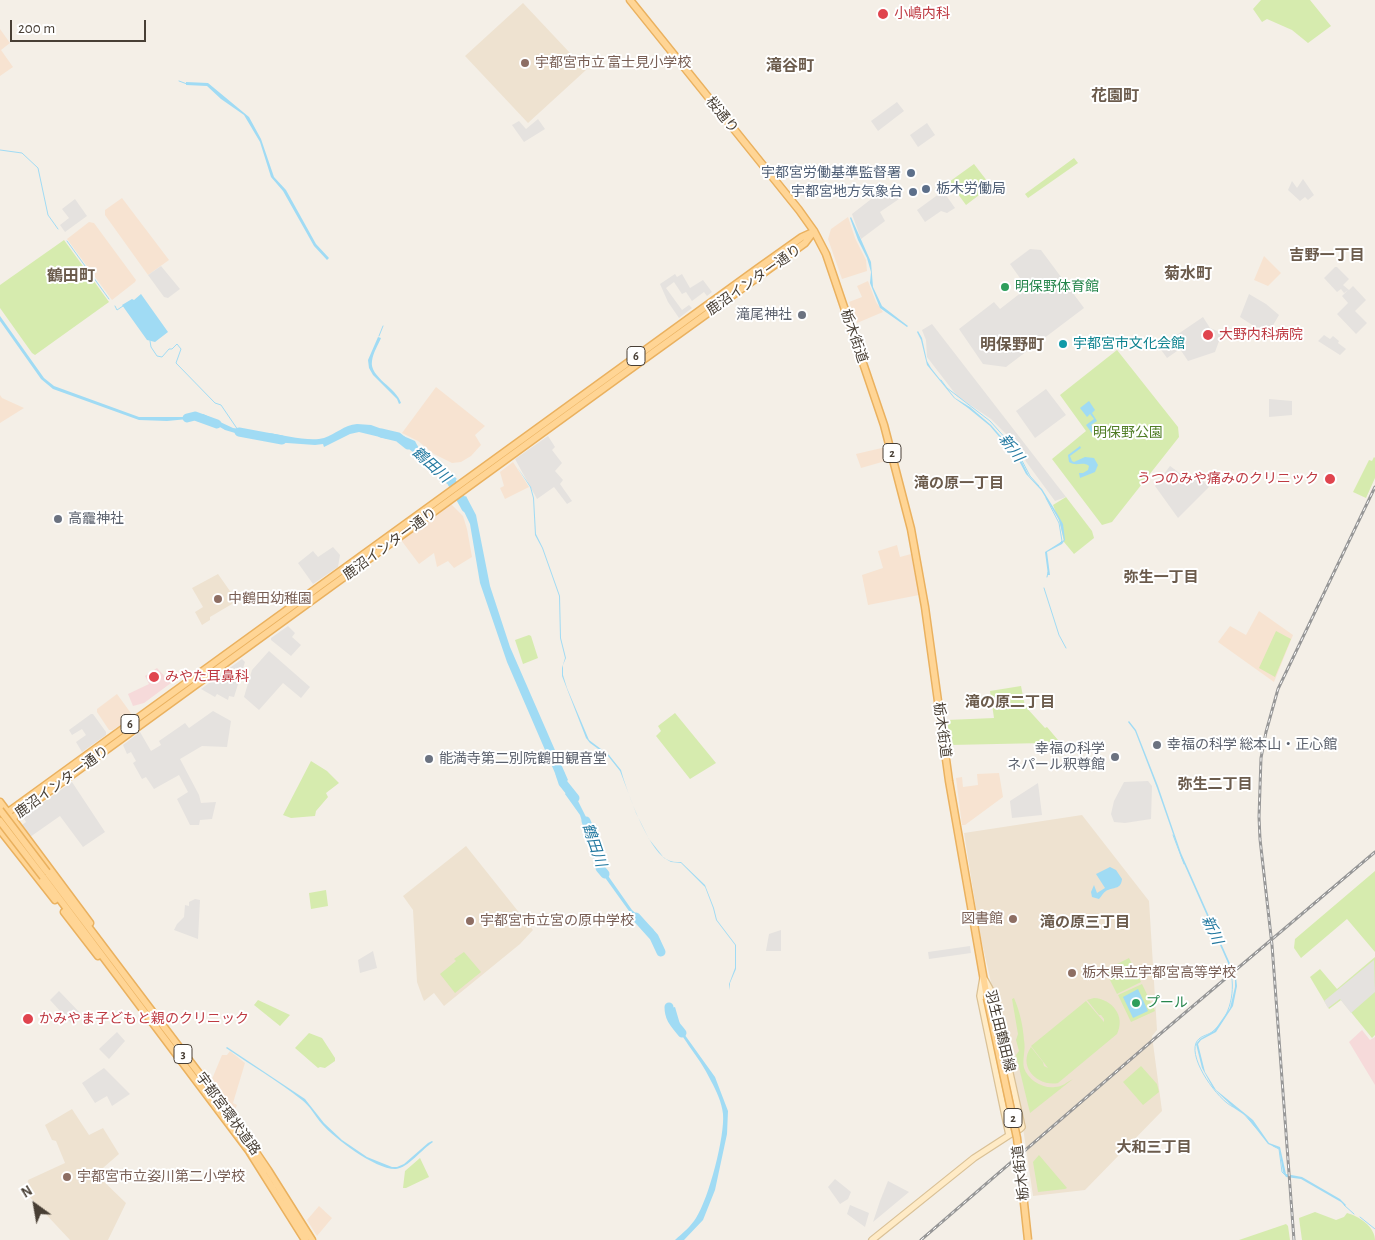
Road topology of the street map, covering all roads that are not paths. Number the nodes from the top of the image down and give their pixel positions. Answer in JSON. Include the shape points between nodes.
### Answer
{"nodes":[{"id":1,"x":630,"y":0,"type":"edge"},
{"id":2,"x":814,"y":231,"type":"junction"},
{"id":3,"x":0,"y":802,"type":"edge"},
{"id":4,"x":0,"y":810,"type":"edge"},
{"id":5,"x":10,"y":816,"type":"junction"},
{"id":6,"x":0,"y":820,"type":"edge"},
{"id":7,"x":0,"y":829,"type":"edge"},
{"id":8,"x":45,"y":875,"type":"junction"},
{"id":9,"x":113,"y":970,"type":"junction"},
{"id":10,"x":121,"y":971,"type":"junction"},
{"id":11,"x":983,"y":976,"type":"junction"},
{"id":12,"x":1020,"y":1129,"type":"dead end"},
{"id":13,"x":305,"y":1240,"type":"edge"},
{"id":14,"x":312,"y":1240,"type":"edge"},
{"id":15,"x":872,"y":1240,"type":"edge"},
{"id":16,"x":1028,"y":1240,"type":"edge"}],
"edges":[{"from":1,"to":2,"type":"main road","name":"桜通り","number":"2"},
{"from":2,"to":5,"type":"main road","name":"鹿沼インター通り","number":"6","via":[[806,244],[452,494]]},
{"from":2,"to":11,"type":"main road","name":"栃木街道","number":"2","via":[[836,282],[886,432],[906,507],[925,607],[949,781]]},
{"from":3,"to":5,"type":"main road","number":"3"},
{"from":4,"to":8,"type":"main road","number":"3","bridge":true},
{"from":5,"to":6,"type":"main road","name":"鹿沼インター通り","number":"6"},
{"from":5,"to":7,"type":"main road","name":"鹿沼インター通り","number":"6"},
{"from":5,"to":10,"type":"main road","number":"3","via":[[105,943]]},
{"from":6,"to":8,"type":"main road","number":"3","bridge":true},
{"from":7,"to":9,"type":"main road","number":"3","via":[[91,948]]},
{"from":8,"to":9,"type":"main road","name":"宇都宮環状道路","number":"3"},
{"from":8,"to":10,"type":"main road","name":"宇都宮環状道路","number":"3"},
{"from":9,"to":13,"type":"main road","name":"宇都宮環状道路","number":"3","via":[[249,1152]]},
{"from":10,"to":14,"type":"main road","name":"宇都宮環状道路","number":"3","via":[[232,1117]]},
{"from":11,"to":12,"type":"main road","name":"羽生田鶴田線","via":[[992,993]]},
{"from":11,"to":15,"type":"main road","name":"羽生田鶴田線","via":[[980,996],[1010,1134],[974,1158]]},
{"from":11,"to":16,"type":"main road","name":"栃木街道","number":"2","bridge":true,"via":[[1017,1138]]}]}
